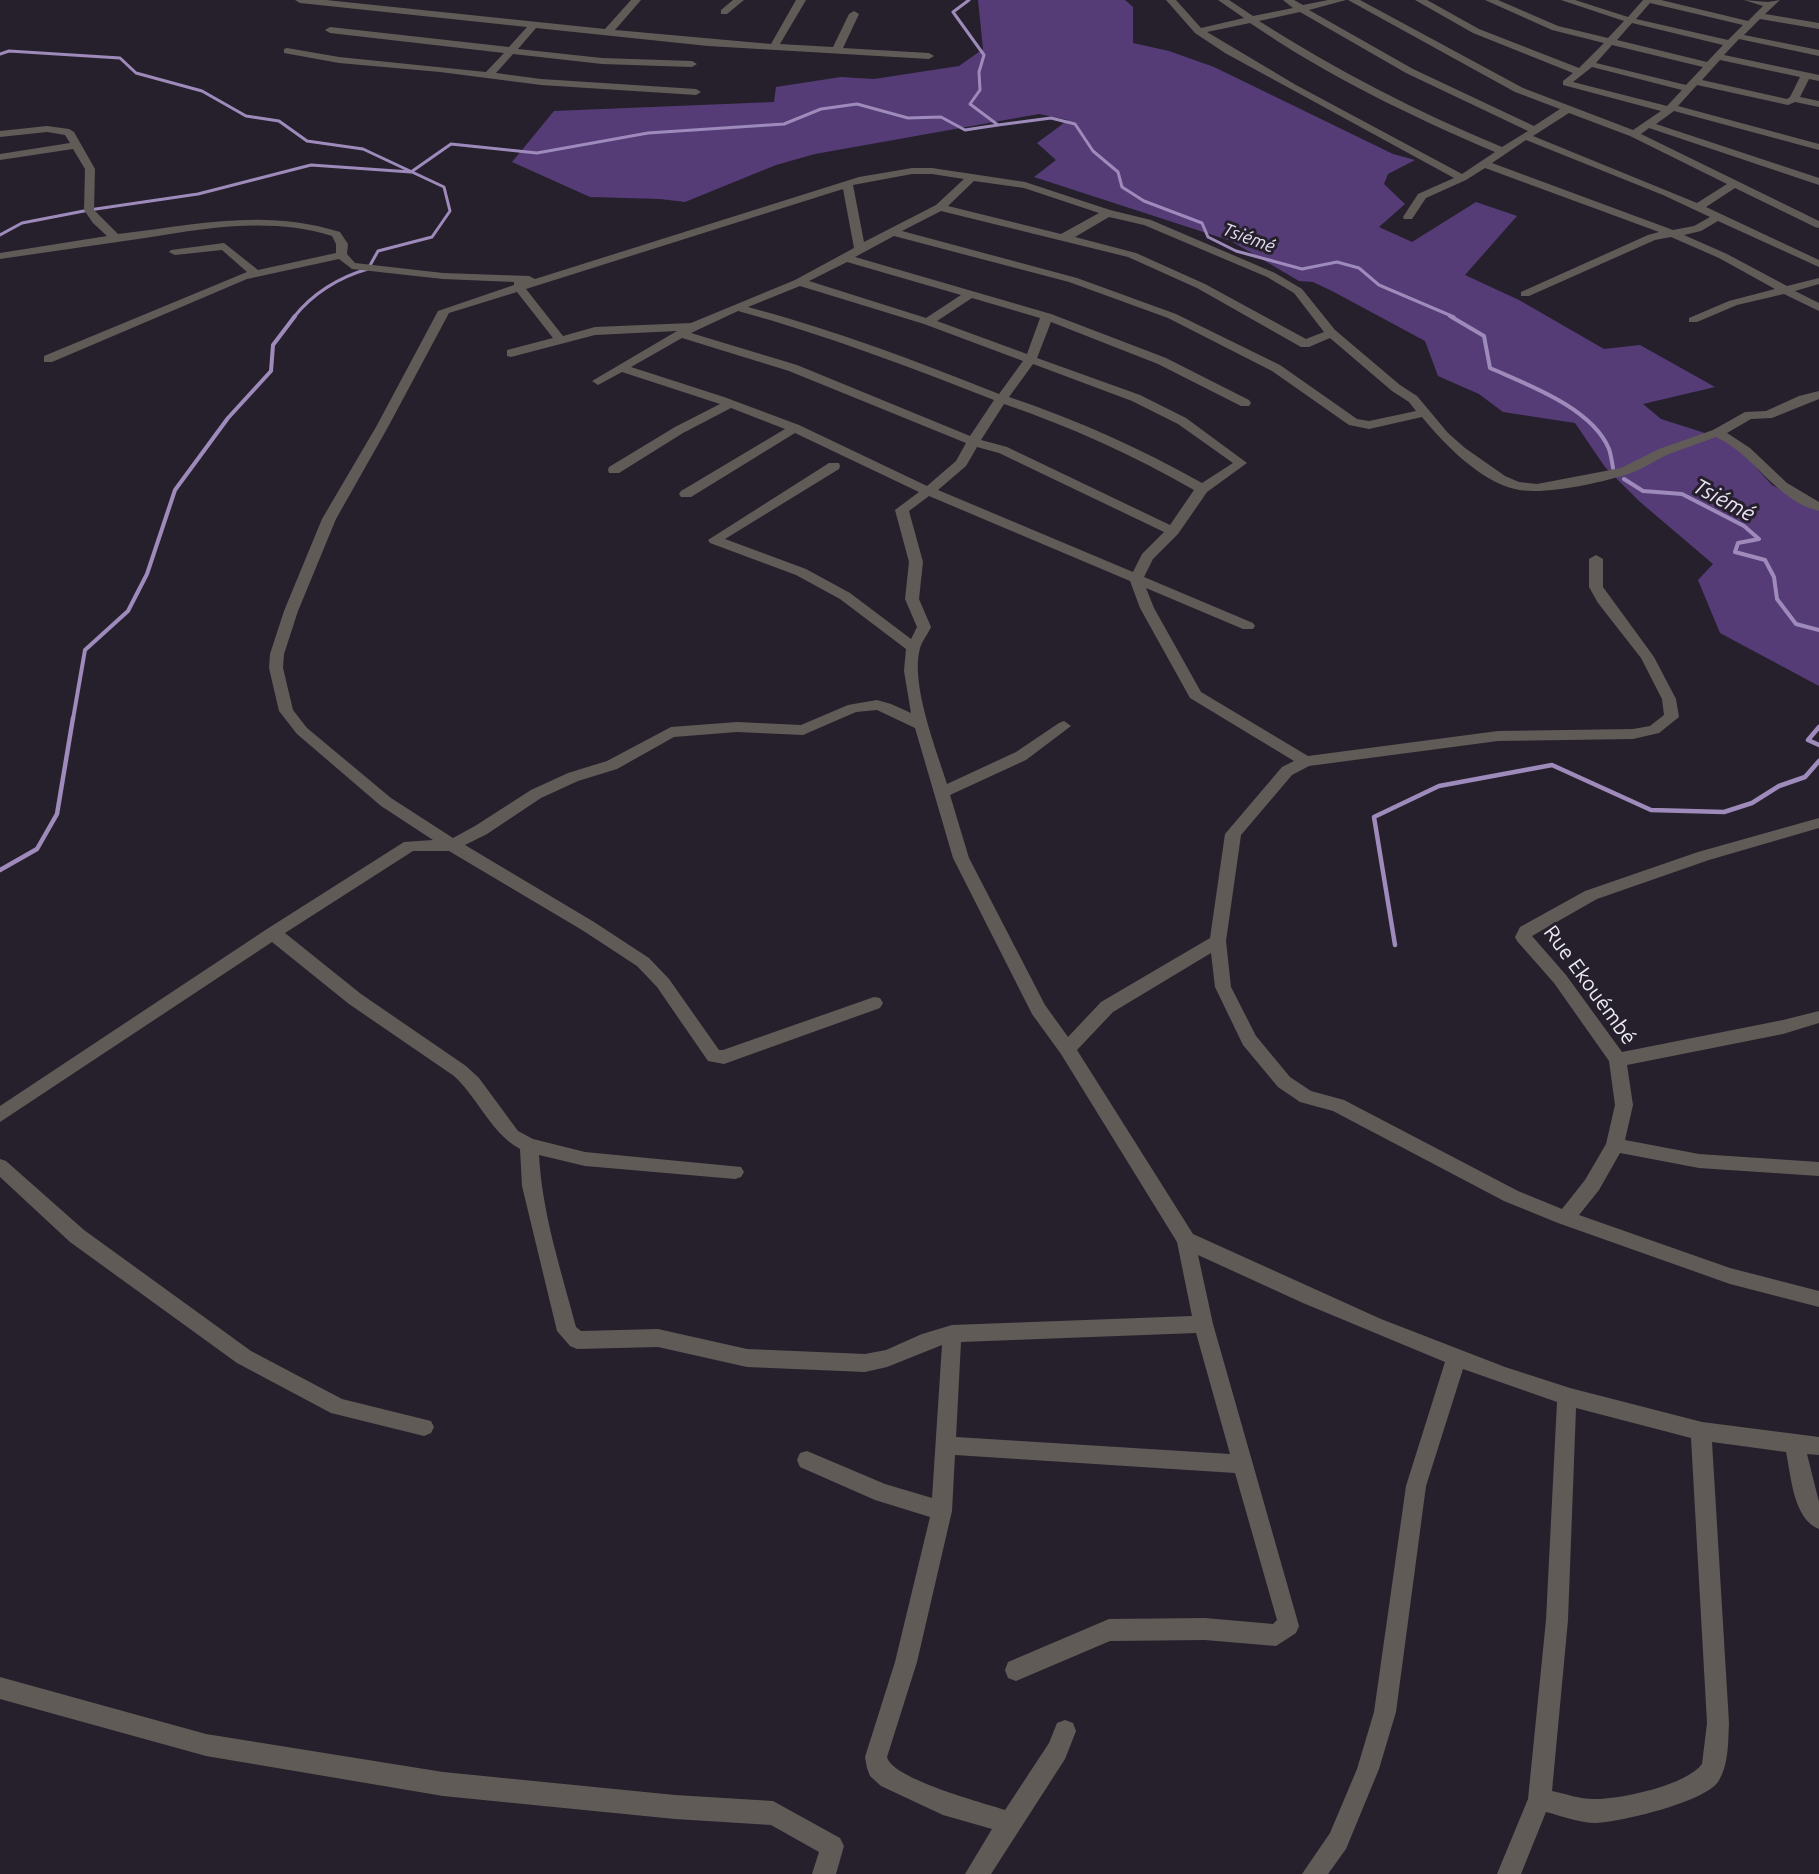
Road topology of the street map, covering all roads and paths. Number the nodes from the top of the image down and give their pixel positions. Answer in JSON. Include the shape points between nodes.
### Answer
{"nodes":[{"id":1,"x":300,"y":0,"type":"edge"},
{"id":2,"x":424,"y":0,"type":"edge"},
{"id":3,"x":636,"y":0,"type":"edge"},
{"id":4,"x":739,"y":0,"type":"edge"},
{"id":5,"x":801,"y":0,"type":"edge"},
{"id":6,"x":1171,"y":0,"type":"edge"},
{"id":7,"x":1223,"y":0,"type":"edge"},
{"id":8,"x":1288,"y":0,"type":"edge"},
{"id":9,"x":1341,"y":0,"type":"edge"},
{"id":10,"x":1353,"y":0,"type":"edge"},
{"id":11,"x":1420,"y":0,"type":"edge"},
{"id":12,"x":1490,"y":0,"type":"edge"},
{"id":13,"x":1566,"y":0,"type":"edge"},
{"id":14,"x":1649,"y":0,"type":"edge"},
{"id":15,"x":1749,"y":0,"type":"edge"},
{"id":16,"x":1772,"y":3,"type":"edge"},
{"id":17,"x":1301,"y":9,"type":"junction"},
{"id":18,"x":724,"y":12,"type":"dead end"},
{"id":19,"x":415,"y":13,"type":"junction"},
{"id":20,"x":854,"y":14,"type":"dead end"},
{"id":21,"x":1758,"y":16,"type":"junction"},
{"id":22,"x":1251,"y":20,"type":"junction"},
{"id":23,"x":1629,"y":20,"type":"junction"},
{"id":24,"x":1749,"y":24,"type":"junction"},
{"id":25,"x":533,"y":26,"type":"junction"},
{"id":26,"x":1819,"y":26,"type":"edge"},
{"id":27,"x":330,"y":30,"type":"dead end"},
{"id":28,"x":1198,"y":31,"type":"junction"},
{"id":29,"x":609,"y":32,"type":"junction"},
{"id":30,"x":1734,"y":40,"type":"junction"},
{"id":31,"x":1609,"y":41,"type":"junction"},
{"id":32,"x":774,"y":46,"type":"junction"},
{"id":33,"x":511,"y":50,"type":"junction"},
{"id":34,"x":837,"y":50,"type":"junction"},
{"id":35,"x":287,"y":51,"type":"dead end"},
{"id":36,"x":1819,"y":53,"type":"edge"},
{"id":37,"x":929,"y":56,"type":"dead end"},
{"id":38,"x":1718,"y":57,"type":"junction"},
{"id":39,"x":692,"y":64,"type":"dead end"},
{"id":40,"x":1590,"y":64,"type":"junction"},
{"id":41,"x":1710,"y":66,"type":"junction"},
{"id":42,"x":1580,"y":72,"type":"junction"},
{"id":43,"x":489,"y":75,"type":"junction"},
{"id":44,"x":1806,"y":75,"type":"junction"},
{"id":45,"x":1819,"y":78,"type":"edge"},
{"id":46,"x":1693,"y":85,"type":"junction"},
{"id":47,"x":696,"y":92,"type":"dead end"},
{"id":48,"x":1794,"y":99,"type":"junction"},
{"id":49,"x":1819,"y":104,"type":"edge"},
{"id":50,"x":1569,"y":108,"type":"junction"},
{"id":51,"x":1670,"y":109,"type":"junction"},
{"id":52,"x":1647,"y":124,"type":"junction"},
{"id":53,"x":0,"y":134,"type":"edge"},
{"id":54,"x":1532,"y":134,"type":"junction"},
{"id":55,"x":1634,"y":134,"type":"junction"},
{"id":56,"x":76,"y":145,"type":"junction"},
{"id":57,"x":1819,"y":147,"type":"edge"},
{"id":58,"x":1504,"y":152,"type":"junction"},
{"id":59,"x":0,"y":157,"type":"edge"},
{"id":60,"x":1485,"y":164,"type":"junction"},
{"id":61,"x":973,"y":176,"type":"junction"},
{"id":62,"x":1462,"y":178,"type":"junction"},
{"id":63,"x":1819,"y":182,"type":"edge"},
{"id":64,"x":1735,"y":183,"type":"junction"},
{"id":65,"x":847,"y":184,"type":"junction"},
{"id":66,"x":940,"y":207,"type":"junction"},
{"id":67,"x":1698,"y":207,"type":"junction"},
{"id":68,"x":1107,"y":213,"type":"junction"},
{"id":69,"x":1408,"y":217,"type":"dead end"},
{"id":70,"x":1716,"y":218,"type":"junction"},
{"id":71,"x":1819,"y":225,"type":"edge"},
{"id":72,"x":893,"y":232,"type":"junction"},
{"id":73,"x":1674,"y":234,"type":"junction"},
{"id":74,"x":1061,"y":237,"type":"junction"},
{"id":75,"x":116,"y":238,"type":"junction"},
{"id":76,"x":860,"y":249,"type":"junction"},
{"id":77,"x":175,"y":252,"type":"dead end"},
{"id":78,"x":341,"y":255,"type":"junction"},
{"id":79,"x":0,"y":256,"type":"edge"},
{"id":80,"x":847,"y":258,"type":"junction"},
{"id":81,"x":1819,"y":264,"type":"edge"},
{"id":82,"x":255,"y":273,"type":"junction"},
{"id":83,"x":1819,"y":281,"type":"edge"},
{"id":84,"x":799,"y":282,"type":"junction"},
{"id":85,"x":520,"y":284,"type":"junction"},
{"id":86,"x":1788,"y":290,"type":"junction"},
{"id":87,"x":971,"y":293,"type":"junction"},
{"id":88,"x":1525,"y":294,"type":"dead end"},
{"id":89,"x":737,"y":307,"type":"junction"},
{"id":90,"x":1819,"y":308,"type":"edge"},
{"id":91,"x":1047,"y":316,"type":"junction"},
{"id":92,"x":705,"y":320,"type":"junction"},
{"id":93,"x":1693,"y":320,"type":"dead end"},
{"id":94,"x":928,"y":322,"type":"junction"},
{"id":95,"x":1331,"y":333,"type":"junction"},
{"id":96,"x":681,"y":334,"type":"junction"},
{"id":97,"x":560,"y":340,"type":"junction"},
{"id":98,"x":511,"y":353,"type":"dead end"},
{"id":99,"x":48,"y":359,"type":"dead end"},
{"id":100,"x":1031,"y":359,"type":"junction"},
{"id":101,"x":622,"y":368,"type":"junction"},
{"id":102,"x":598,"y":381,"type":"dead end"},
{"id":103,"x":1819,"y":395,"type":"edge"},
{"id":104,"x":1002,"y":399,"type":"junction"},
{"id":105,"x":1245,"y":403,"type":"dead end"},
{"id":106,"x":730,"y":404,"type":"junction"},
{"id":107,"x":1424,"y":413,"type":"junction"},
{"id":108,"x":795,"y":428,"type":"junction"},
{"id":109,"x":1717,"y":433,"type":"junction"},
{"id":110,"x":974,"y":442,"type":"junction"},
{"id":111,"x":834,"y":466,"type":"dead end"},
{"id":112,"x":614,"y":470,"type":"dead end"},
{"id":113,"x":1202,"y":489,"type":"junction"},
{"id":114,"x":928,"y":490,"type":"junction"},
{"id":115,"x":686,"y":494,"type":"dead end"},
{"id":116,"x":1819,"y":507,"type":"edge"},
{"id":117,"x":1173,"y":531,"type":"junction"},
{"id":118,"x":1596,"y":559,"type":"dead end"},
{"id":119,"x":1136,"y":579,"type":"junction"},
{"id":120,"x":1248,"y":626,"type":"dead end"},
{"id":121,"x":914,"y":648,"type":"junction"},
{"id":122,"x":922,"y":725,"type":"junction"},
{"id":123,"x":1064,"y":726,"type":"dead end"},
{"id":124,"x":1306,"y":761,"type":"junction"},
{"id":125,"x":943,"y":792,"type":"junction"},
{"id":126,"x":416,"y":821,"type":"junction"},
{"id":127,"x":1819,"y":824,"type":"edge"},
{"id":128,"x":452,"y":844,"type":"junction"},
{"id":129,"x":410,"y":846,"type":"junction"},
{"id":130,"x":273,"y":933,"type":"junction"},
{"id":131,"x":1218,"y":941,"type":"junction"},
{"id":132,"x":874,"y":1003,"type":"dead end"},
{"id":133,"x":1819,"y":1017,"type":"edge"},
{"id":134,"x":1067,"y":1049,"type":"junction"},
{"id":135,"x":1618,"y":1060,"type":"junction"},
{"id":136,"x":0,"y":1115,"type":"edge"},
{"id":137,"x":529,"y":1145,"type":"junction"},
{"id":138,"x":1616,"y":1145,"type":"junction"},
{"id":139,"x":0,"y":1166,"type":"edge"},
{"id":140,"x":1819,"y":1169,"type":"edge"},
{"id":141,"x":735,"y":1172,"type":"dead end"},
{"id":142,"x":1565,"y":1218,"type":"junction"},
{"id":143,"x":1186,"y":1240,"type":"junction"},
{"id":144,"x":1819,"y":1299,"type":"edge"},
{"id":145,"x":1203,"y":1324,"type":"junction"},
{"id":146,"x":952,"y":1334,"type":"junction"},
{"id":147,"x":1457,"y":1357,"type":"junction"},
{"id":148,"x":1567,"y":1397,"type":"junction"},
{"id":149,"x":424,"y":1427,"type":"dead end"},
{"id":150,"x":1701,"y":1431,"type":"junction"},
{"id":151,"x":1794,"y":1443,"type":"junction"},
{"id":152,"x":944,"y":1445,"type":"junction"},
{"id":153,"x":1819,"y":1446,"type":"edge"},
{"id":154,"x":807,"y":1460,"type":"dead end"},
{"id":155,"x":1244,"y":1464,"type":"junction"},
{"id":156,"x":942,"y":1511,"type":"junction"},
{"id":157,"x":1819,"y":1519,"type":"edge"},
{"id":158,"x":1016,"y":1670,"type":"dead end"},
{"id":159,"x":0,"y":1688,"type":"edge"},
{"id":160,"x":1065,"y":1731,"type":"dead end"},
{"id":161,"x":1540,"y":1799,"type":"junction"},
{"id":162,"x":1011,"y":1823,"type":"junction"},
{"id":163,"x":824,"y":1874,"type":"edge"},
{"id":164,"x":977,"y":1874,"type":"edge"},
{"id":165,"x":1314,"y":1874,"type":"edge"},
{"id":166,"x":1509,"y":1874,"type":"edge"}],
"edges":[{"from":1,"to":19,"type":"street"},
{"from":2,"to":19,"type":"street"},
{"from":3,"to":29,"type":"street"},
{"from":4,"to":18,"type":"street"},
{"from":5,"to":32,"type":"street"},
{"from":6,"to":28,"type":"street"},
{"from":7,"to":22,"type":"street"},
{"from":8,"to":17,"type":"street"},
{"from":9,"to":17,"type":"street"},
{"from":10,"to":50,"type":"street","via":[[1519,90]]},
{"from":11,"to":42,"type":"street","via":[[1476,31]]},
{"from":12,"to":31,"type":"street","via":[[1555,28]]},
{"from":13,"to":23,"type":"street"},
{"from":14,"to":23,"type":"street"},
{"from":14,"to":24,"type":"street"},
{"from":15,"to":16,"type":"street"},
{"from":16,"to":21,"type":"street"},
{"from":17,"to":22,"type":"street"},
{"from":17,"to":54,"type":"street"},
{"from":19,"to":25,"type":"street"},
{"from":20,"to":34,"type":"street"},
{"from":21,"to":24,"type":"street"},
{"from":21,"to":26,"type":"street"},
{"from":22,"to":28,"type":"street"},
{"from":22,"to":58,"type":"street","via":[[1389,102]]},
{"from":23,"to":30,"type":"street"},
{"from":23,"to":31,"type":"street"},
{"from":24,"to":30,"type":"street"},
{"from":25,"to":29,"type":"street"},
{"from":25,"to":33,"type":"street"},
{"from":27,"to":33,"type":"street"},
{"from":28,"to":62,"type":"street","via":[[1307,96]]},
{"from":29,"to":32,"type":"street"},
{"from":30,"to":36,"type":"street"},
{"from":30,"to":38,"type":"street"},
{"from":31,"to":40,"type":"street"},
{"from":31,"to":41,"type":"street"},
{"from":32,"to":34,"type":"street"},
{"from":33,"to":39,"type":"street","via":[[602,61]]},
{"from":33,"to":43,"type":"street"},
{"from":34,"to":37,"type":"street"},
{"from":35,"to":43,"type":"street"},
{"from":38,"to":41,"type":"street"},
{"from":38,"to":44,"type":"street"},
{"from":40,"to":42,"type":"street"},
{"from":40,"to":46,"type":"street"},
{"from":41,"to":46,"type":"street"},
{"from":42,"to":51,"type":"street","via":[[1566,83]]},
{"from":43,"to":47,"type":"street"},
{"from":44,"to":45,"type":"street"},
{"from":44,"to":48,"type":"street"},
{"from":46,"to":48,"type":"street","via":[[1784,102]]},
{"from":46,"to":51,"type":"street"},
{"from":48,"to":49,"type":"street"},
{"from":50,"to":54,"type":"street"},
{"from":50,"to":55,"type":"street"},
{"from":51,"to":52,"type":"street"},
{"from":51,"to":57,"type":"street"},
{"from":52,"to":55,"type":"street"},
{"from":52,"to":63,"type":"street"},
{"from":53,"to":56,"type":"street","via":[[63,130],[69,132]]},
{"from":54,"to":58,"type":"street"},
{"from":54,"to":67,"type":"street"},
{"from":55,"to":64,"type":"street"},
{"from":56,"to":59,"type":"street"},
{"from":56,"to":75,"type":"street","via":[[90,168],[89,210]]},
{"from":58,"to":60,"type":"street"},
{"from":60,"to":62,"type":"street"},
{"from":60,"to":73,"type":"street"},
{"from":61,"to":65,"type":"street","via":[[912,171]]},
{"from":61,"to":66,"type":"street"},
{"from":61,"to":68,"type":"street","via":[[1025,185]]},
{"from":62,"to":69,"type":"street","via":[[1422,196]]},
{"from":64,"to":67,"type":"street"},
{"from":64,"to":71,"type":"street"},
{"from":65,"to":76,"type":"street"},
{"from":65,"to":85,"type":"street"},
{"from":66,"to":72,"type":"street"},
{"from":66,"to":74,"type":"street"},
{"from":67,"to":70,"type":"street"},
{"from":68,"to":74,"type":"street"},
{"from":68,"to":95,"type":"street","via":[[1147,222],[1286,282],[1298,291]]},
{"from":70,"to":73,"type":"street","via":[[1697,229]]},
{"from":70,"to":81,"type":"street"},
{"from":72,"to":76,"type":"street"},
{"from":72,"to":107,"type":"street","via":[[1073,280],[1172,316],[1276,368],[1353,422],[1369,425]]},
{"from":73,"to":86,"type":"street"},
{"from":73,"to":88,"type":"street","via":[[1652,237]]},
{"from":74,"to":95,"type":"street","via":[[1132,255],[1201,286],[1305,344]]},
{"from":75,"to":78,"type":"street","via":[[241,223],[291,223],[312,225],[336,234],[342,244]]},
{"from":75,"to":79,"type":"street"},
{"from":76,"to":80,"type":"street"},
{"from":77,"to":82,"type":"street","via":[[224,246]]},
{"from":78,"to":82,"type":"street"},
{"from":78,"to":85,"type":"street","via":[[352,266],[368,269]]},
{"from":80,"to":84,"type":"street"},
{"from":80,"to":87,"type":"street"},
{"from":82,"to":99,"type":"street"},
{"from":83,"to":86,"type":"street"},
{"from":84,"to":89,"type":"street"},
{"from":84,"to":94,"type":"street"},
{"from":85,"to":97,"type":"street"},
{"from":85,"to":126,"type":"street","via":[[441,313],[329,519],[291,611],[278,654],[276,668],[286,711],[302,731],[386,802]]},
{"from":86,"to":90,"type":"street"},
{"from":86,"to":93,"type":"street","via":[[1733,303]]},
{"from":87,"to":91,"type":"street"},
{"from":87,"to":94,"type":"street"},
{"from":89,"to":92,"type":"street"},
{"from":89,"to":104,"type":"street","via":[[881,351]]},
{"from":91,"to":100,"type":"street"},
{"from":91,"to":105,"type":"street","via":[[1162,361]]},
{"from":92,"to":96,"type":"street"},
{"from":92,"to":97,"type":"street","via":[[665,329],[595,332]]},
{"from":94,"to":100,"type":"street"},
{"from":95,"to":107,"type":"street","via":[[1413,399]]},
{"from":96,"to":101,"type":"street"},
{"from":96,"to":110,"type":"street","via":[[793,368]]},
{"from":97,"to":98,"type":"street"},
{"from":100,"to":104,"type":"street"},
{"from":100,"to":113,"type":"street","via":[[1136,398],[1182,421],[1242,463]]},
{"from":101,"to":102,"type":"street"},
{"from":101,"to":106,"type":"street"},
{"from":103,"to":109,"type":"street","via":[[1768,415],[1749,415]]},
{"from":104,"to":110,"type":"street"},
{"from":104,"to":113,"type":"street","via":[[1067,421],[1146,457]]},
{"from":106,"to":108,"type":"street"},
{"from":106,"to":112,"type":"street"},
{"from":107,"to":109,"type":"street","via":[[1444,436],[1486,470],[1517,486],[1537,488],[1625,471],[1663,452]]},
{"from":108,"to":114,"type":"street"},
{"from":108,"to":115,"type":"street"},
{"from":109,"to":116,"type":"street","via":[[1746,448],[1781,486]]},
{"from":110,"to":114,"type":"street","via":[[960,463]]},
{"from":110,"to":117,"type":"street","via":[[1003,450]]},
{"from":111,"to":121,"type":"street","via":[[715,540],[801,572],[845,596]]},
{"from":113,"to":117,"type":"street"},
{"from":114,"to":119,"type":"street"},
{"from":114,"to":121,"type":"street","via":[[902,510],[916,562],[912,598],[924,627]]},
{"from":117,"to":119,"type":"street","via":[[1147,557]]},
{"from":118,"to":124,"type":"street","via":[[1596,587],[1647,657],[1669,699],[1672,717],[1665,724],[1633,734],[1498,736]]},
{"from":119,"to":120,"type":"street"},
{"from":119,"to":124,"type":"street","via":[[1147,608],[1195,695]]},
{"from":121,"to":122,"type":"street","via":[[911,671]]},
{"from":122,"to":125,"type":"street"},
{"from":122,"to":128,"type":"street","via":[[877,705],[853,708],[803,730],[737,727],[671,732],[612,765],[536,794]]},
{"from":123,"to":125,"type":"street","via":[[1021,756]]},
{"from":124,"to":131,"type":"street","via":[[1287,771],[1233,834]]},
{"from":125,"to":134,"type":"street","via":[[961,858],[1038,1009]]},
{"from":126,"to":128,"type":"street"},
{"from":126,"to":129,"type":"street"},
{"from":127,"to":135,"type":"street","name":"Rue Ekouémbé","via":[[1704,856],[1591,895],[1526,931],[1523,938],[1560,980]]},
{"from":128,"to":129,"type":"street"},
{"from":128,"to":132,"type":"street","via":[[643,962],[663,983],[714,1056],[724,1057]]},
{"from":129,"to":130,"type":"street"},
{"from":130,"to":136,"type":"street"},
{"from":130,"to":137,"type":"street","via":[[355,999],[460,1071],[512,1136]]},
{"from":131,"to":134,"type":"street","via":[[1107,1007]]},
{"from":131,"to":142,"type":"street","via":[[1223,987],[1249,1040],[1284,1083],[1306,1097],[1348,1110],[1511,1196]]},
{"from":133,"to":135,"type":"street"},
{"from":134,"to":143,"type":"street"},
{"from":135,"to":138,"type":"street","name":"Rue Ekouémbé","via":[[1624,1105]]},
{"from":137,"to":141,"type":"street","via":[[585,1159]]},
{"from":137,"to":146,"type":"street","via":[[538,1219],[567,1331],[577,1340],[658,1338],[747,1358],[865,1364],[877,1363],[926,1339]]},
{"from":138,"to":140,"type":"street","via":[[1699,1161]]},
{"from":138,"to":142,"type":"street","name":"Rue Ekouémbé","via":[[1592,1185]]},
{"from":139,"to":149,"type":"street","via":[[77,1236],[244,1357],[338,1407]]},
{"from":142,"to":144,"type":"street","via":[[1730,1276]]},
{"from":143,"to":145,"type":"street"},
{"from":143,"to":147,"type":"street","via":[[1286,1288]]},
{"from":145,"to":146,"type":"street"},
{"from":145,"to":155,"type":"street"},
{"from":146,"to":152,"type":"street"},
{"from":147,"to":148,"type":"street"},
{"from":147,"to":165,"type":"street","via":[[1416,1486],[1385,1712],[1368,1768],[1338,1841]]},
{"from":148,"to":150,"type":"street"},
{"from":148,"to":161,"type":"street","via":[[1557,1620]]},
{"from":150,"to":151,"type":"street"},
{"from":150,"to":161,"type":"street","via":[[1718,1723],[1709,1775],[1697,1785],[1653,1800],[1595,1811]]},
{"from":151,"to":153,"type":"street"},
{"from":151,"to":157,"type":"street","via":[[1809,1506]]},
{"from":152,"to":155,"type":"street"},
{"from":152,"to":156,"type":"street"},
{"from":154,"to":156,"type":"street","via":[[882,1493]]},
{"from":155,"to":158,"type":"street","via":[[1288,1620],[1282,1632],[1276,1635],[1204,1629],[1109,1630]]},
{"from":156,"to":162,"type":"street","via":[[906,1662],[876,1764],[882,1774],[943,1803]]},
{"from":159,"to":163,"type":"street","via":[[206,1745],[443,1784],[675,1808],[773,1813],[832,1846]]},
{"from":160,"to":162,"type":"street","via":[[1058,1751]]},
{"from":161,"to":166,"type":"street"},
{"from":162,"to":164,"type":"street"}]}
